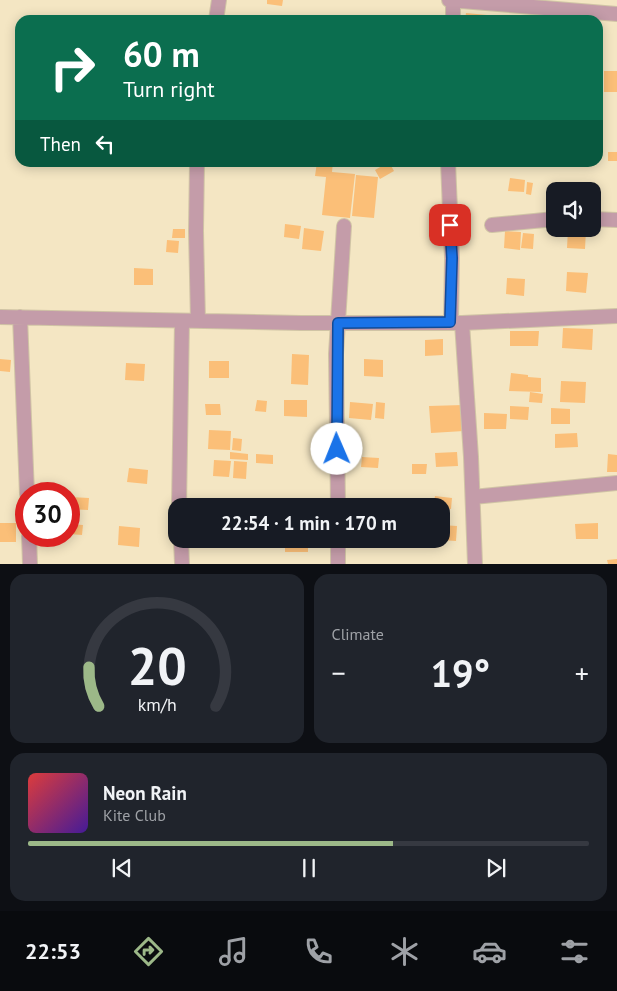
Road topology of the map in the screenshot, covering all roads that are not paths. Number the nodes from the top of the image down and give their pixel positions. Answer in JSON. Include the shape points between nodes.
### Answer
{"nodes":[{"id":1,"x":219,"y":0,"type":"edge"},
{"id":2,"x":449,"y":0,"type":"edge"},
{"id":3,"x":453,"y":0,"type":"edge"},
{"id":4,"x":617,"y":14,"type":"edge"},
{"id":5,"x":217,"y":15,"type":"edge"},
{"id":6,"x":453,"y":15,"type":"edge"},
{"id":7,"x":197,"y":167,"type":"edge"},
{"id":8,"x":448,"y":167,"type":"edge"},
{"id":9,"x":601,"y":219,"type":"edge"},
{"id":10,"x":546,"y":220,"type":"edge"},
{"id":11,"x":617,"y":220,"type":"edge"},
{"id":12,"x":492,"y":225,"type":"dead end"},
{"id":13,"x":344,"y":226,"type":"dead end"},
{"id":14,"x":617,"y":316,"type":"edge"},
{"id":15,"x":0,"y":317,"type":"edge"},
{"id":16,"x":20,"y":317,"type":"junction"},
{"id":17,"x":182,"y":320,"type":"junction"},
{"id":18,"x":198,"y":321,"type":"junction"},
{"id":19,"x":338,"y":323,"type":"junction"},
{"id":20,"x":456,"y":323,"type":"junction"},
{"id":21,"x":27,"y":482,"type":"edge"},
{"id":22,"x":617,"y":483,"type":"edge"},
{"id":23,"x":473,"y":497,"type":"junction"},
{"id":24,"x":179,"y":498,"type":"edge"},
{"id":25,"x":338,"y":498,"type":"edge"},
{"id":26,"x":29,"y":547,"type":"edge"},
{"id":27,"x":181,"y":548,"type":"edge"},
{"id":28,"x":338,"y":548,"type":"edge"},
{"id":29,"x":30,"y":564,"type":"edge"},
{"id":30,"x":182,"y":564,"type":"edge"},
{"id":31,"x":338,"y":564,"type":"edge"},
{"id":32,"x":475,"y":564,"type":"edge"}],
"edges":[{"from":1,"to":5,"type":"street"},
{"from":2,"to":3,"type":"street"},
{"from":3,"to":4,"type":"street"},
{"from":3,"to":6,"type":"street"},
{"from":7,"to":18,"type":"street"},
{"from":8,"to":20,"type":"street"},
{"from":9,"to":11,"type":"street"},
{"from":10,"to":12,"type":"street"},
{"from":13,"to":19,"type":"street"},
{"from":14,"to":20,"type":"street"},
{"from":15,"to":16,"type":"street"},
{"from":16,"to":17,"type":"street"},
{"from":16,"to":21,"type":"street"},
{"from":17,"to":18,"type":"street"},
{"from":17,"to":24,"type":"street"},
{"from":18,"to":19,"type":"street"},
{"from":19,"to":20,"type":"street"},
{"from":19,"to":25,"type":"street"},
{"from":20,"to":23,"type":"street"},
{"from":22,"to":23,"type":"street"},
{"from":23,"to":32,"type":"street"},
{"from":26,"to":29,"type":"street"},
{"from":27,"to":30,"type":"street"},
{"from":28,"to":31,"type":"street"}]}
